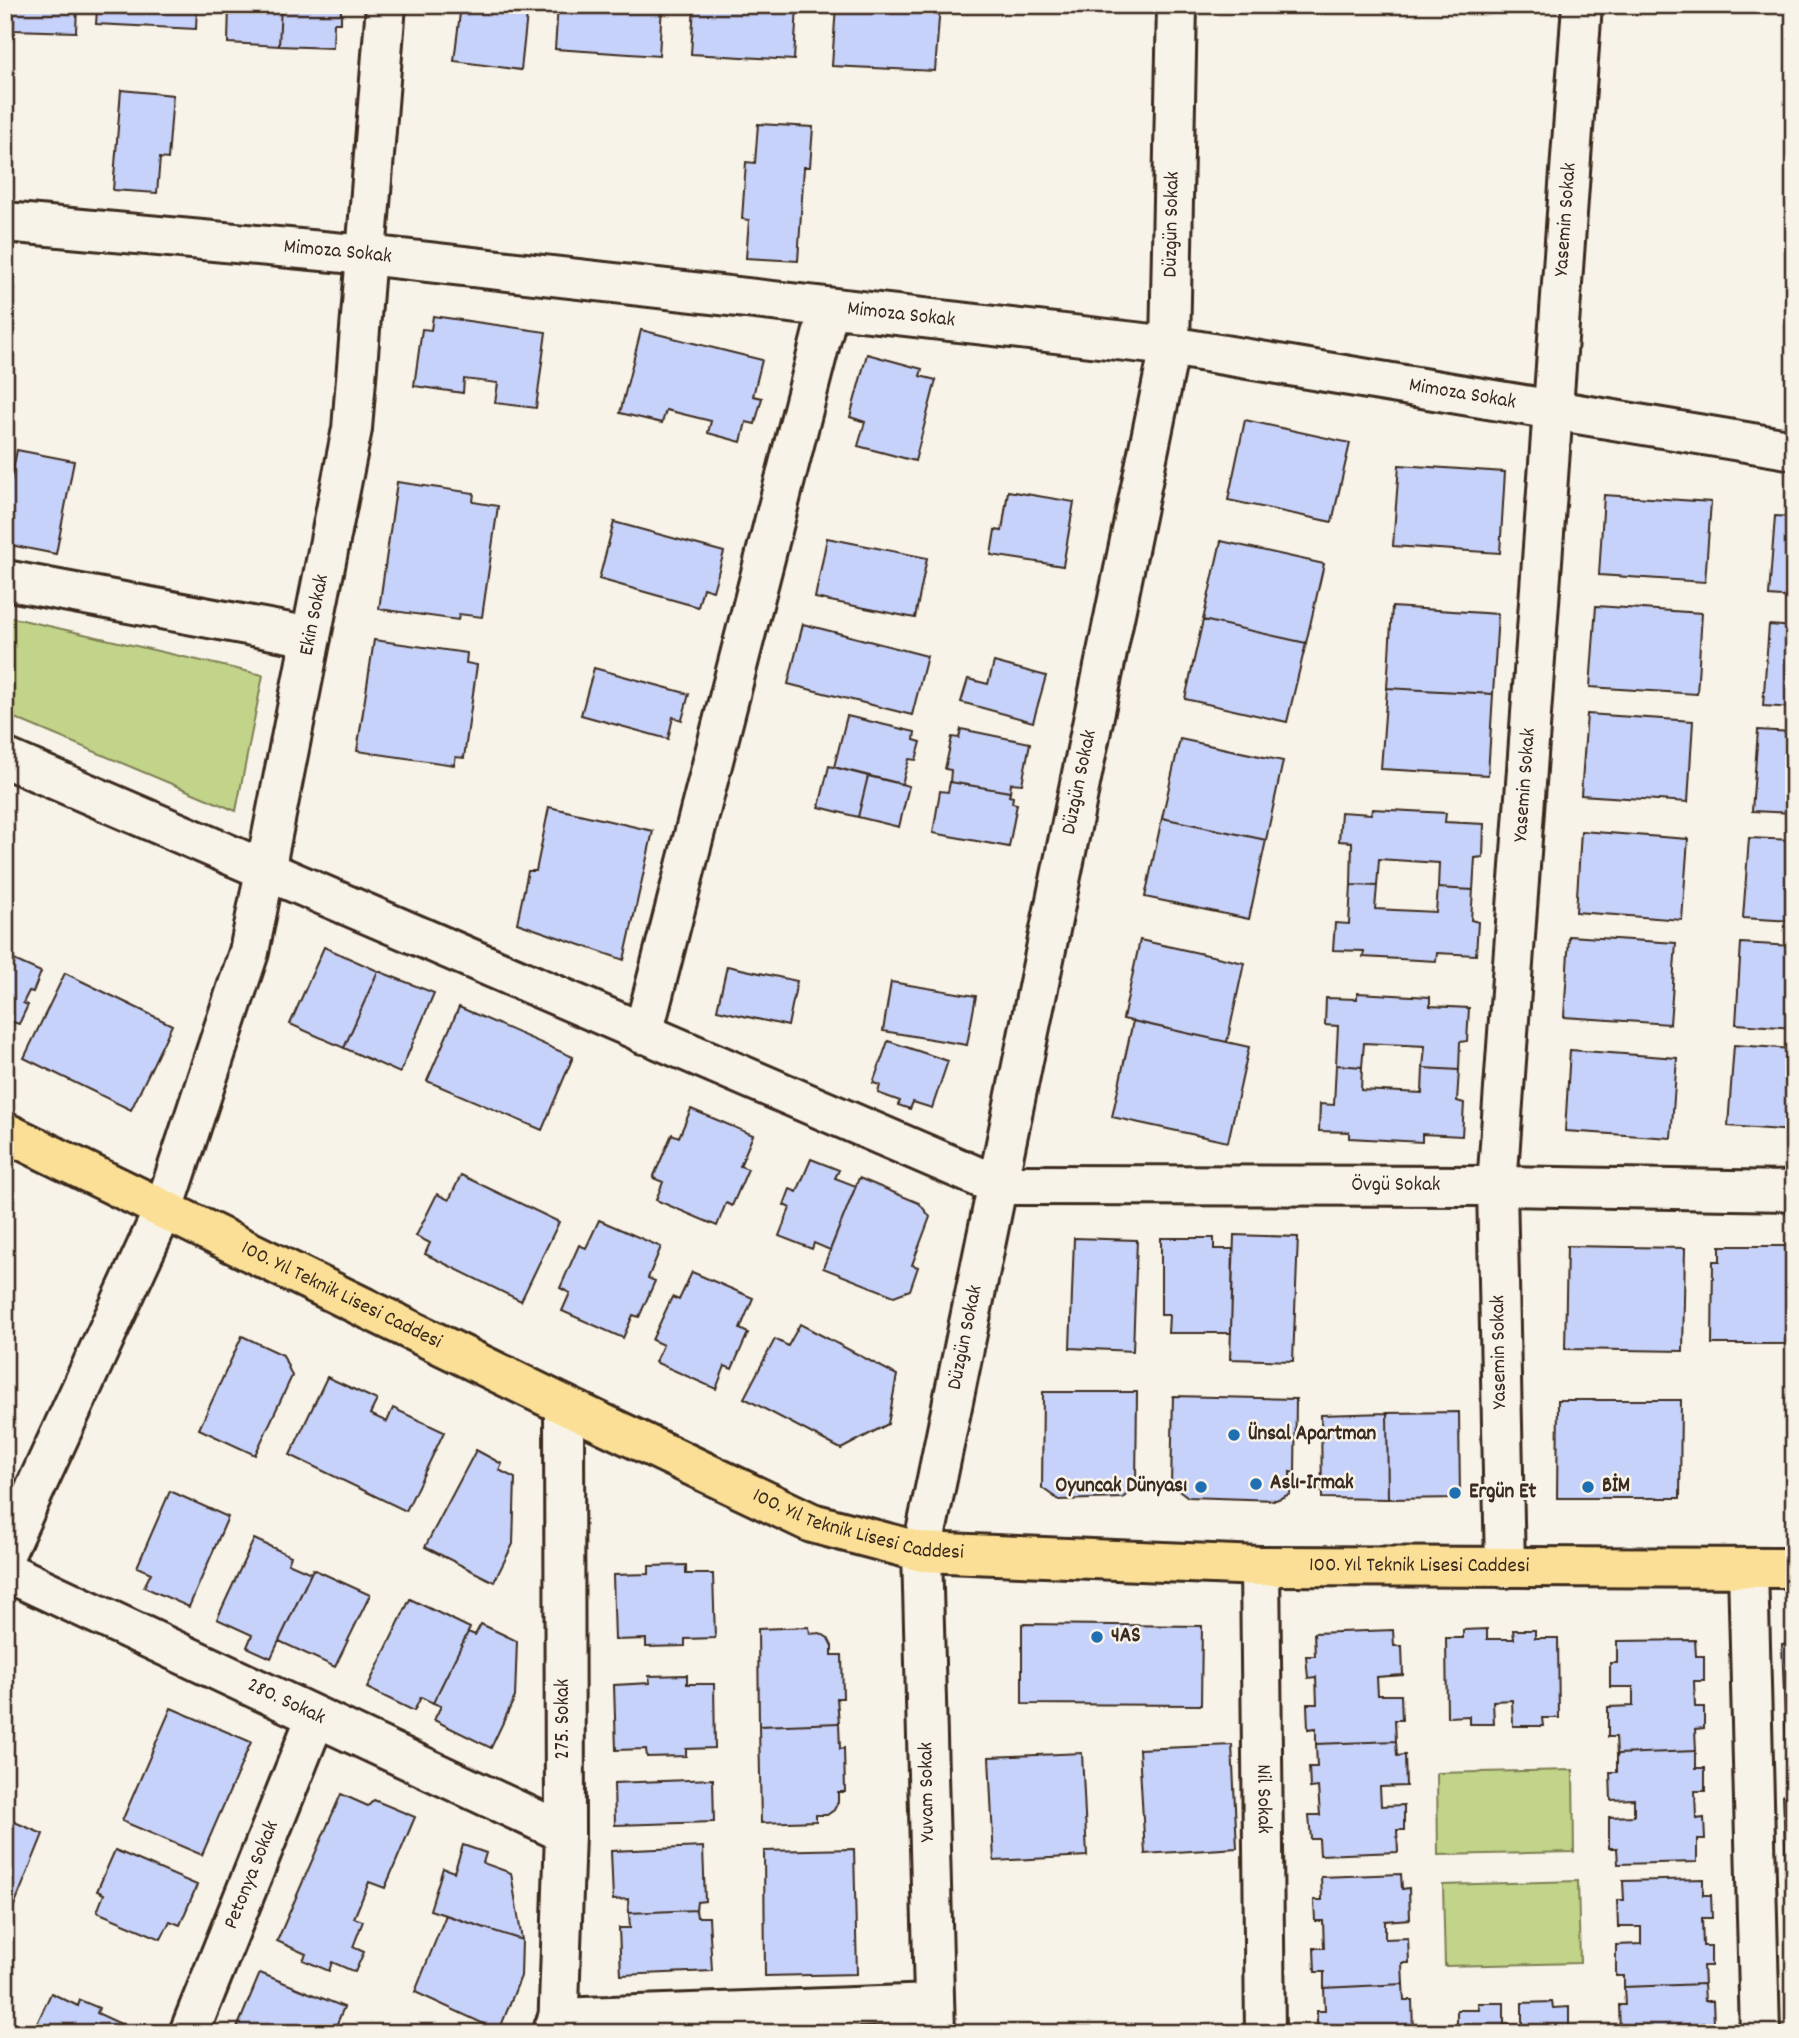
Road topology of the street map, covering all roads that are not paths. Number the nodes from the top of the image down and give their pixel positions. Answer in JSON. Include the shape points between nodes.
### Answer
{"nodes":[{"id":1,"x":386,"y":5,"type":"edge"},
{"id":2,"x":1177,"y":5,"type":"edge"},
{"id":3,"x":1582,"y":5,"type":"edge"},
{"id":4,"x":5,"y":222,"type":"edge"},
{"id":5,"x":366,"y":255,"type":"junction"},
{"id":6,"x":830,"y":308,"type":"junction"},
{"id":7,"x":1170,"y":346,"type":"junction"},
{"id":8,"x":1552,"y":410,"type":"junction"},
{"id":9,"x":1794,"y":450,"type":"edge"},
{"id":10,"x":5,"y":580,"type":"edge"},
{"id":11,"x":312,"y":637,"type":"junction"},
{"id":12,"x":5,"y":758,"type":"edge"},
{"id":13,"x":265,"y":871,"type":"junction"},
{"id":14,"x":643,"y":1034,"type":"junction"},
{"id":15,"x":5,"y":1132,"type":"edge"},
{"id":16,"x":997,"y":1185,"type":"junction"},
{"id":17,"x":1497,"y":1186,"type":"junction"},
{"id":18,"x":1794,"y":1191,"type":"edge"},
{"id":19,"x":164,"y":1209,"type":"junction"},
{"id":20,"x":564,"y":1405,"type":"junction"},
{"id":21,"x":922,"y":1552,"type":"junction"},
{"id":22,"x":5,"y":1554,"type":"edge"},
{"id":23,"x":1260,"y":1566,"type":"junction"},
{"id":24,"x":1505,"y":1567,"type":"junction"},
{"id":25,"x":1748,"y":1568,"type":"junction"},
{"id":26,"x":1794,"y":1568,"type":"edge"},
{"id":27,"x":5,"y":1571,"type":"edge"},
{"id":28,"x":316,"y":1717,"type":"junction"},
{"id":29,"x":565,"y":1833,"type":"junction"},
{"id":30,"x":934,"y":2018,"type":"edge"},
{"id":31,"x":556,"y":2028,"type":"edge"},
{"id":32,"x":189,"y":2033,"type":"edge"},
{"id":33,"x":1265,"y":2033,"type":"edge"},
{"id":34,"x":1760,"y":2033,"type":"edge"}],
"edges":[{"from":1,"to":5,"type":"street","name":"Ekin Sokak"},
{"from":2,"to":7,"type":"street","name":"Düzgün Sokak"},
{"from":3,"to":8,"type":"street","name":"Yasemin Sokak"},
{"from":4,"to":5,"type":"street","name":"Mimoza Sokak"},
{"from":5,"to":6,"type":"street","name":"Mimoza Sokak"},
{"from":5,"to":11,"type":"street","name":"Ekin Sokak","via":[[352,429]]},
{"from":6,"to":7,"type":"street","name":"Mimoza Sokak"},
{"from":6,"to":14,"type":"street"},
{"from":7,"to":8,"type":"street","name":"Mimoza Sokak"},
{"from":7,"to":16,"type":"street","name":"Düzgün Sokak"},
{"from":8,"to":9,"type":"street","name":"Mimoza Sokak"},
{"from":8,"to":17,"type":"street","name":"Yasemin Sokak"},
{"from":10,"to":11,"type":"street"},
{"from":11,"to":13,"type":"street","name":"Ekin Sokak"},
{"from":12,"to":13,"type":"street"},
{"from":13,"to":14,"type":"street"},
{"from":13,"to":19,"type":"street","name":"Ekin Sokak","via":[[249,953]]},
{"from":14,"to":16,"type":"street"},
{"from":15,"to":19,"type":"main road","name":"100. Yıl Teknik Lisesi Caddesi"},
{"from":16,"to":17,"type":"street","name":"Övgü Sokak"},
{"from":16,"to":21,"type":"street","name":"Düzgün Sokak"},
{"from":17,"to":18,"type":"street","name":"Övgü Sokak"},
{"from":17,"to":24,"type":"street","name":"Yasemin Sokak"},
{"from":19,"to":20,"type":"main road","name":"100. Yıl Teknik Lisesi Caddesi"},
{"from":19,"to":22,"type":"street","name":"Ekin Sokak"},
{"from":20,"to":21,"type":"main road","name":"100. Yıl Teknik Lisesi Caddesi","via":[[812,1523]]},
{"from":20,"to":29,"type":"street","name":"275. Sokak"},
{"from":21,"to":23,"type":"main road","name":"100. Yıl Teknik Lisesi Caddesi"},
{"from":21,"to":30,"type":"street","name":"Yuvam Sokak"},
{"from":23,"to":24,"type":"main road","name":"100. Yıl Teknik Lisesi Caddesi"},
{"from":23,"to":33,"type":"street","name":"Nil Sokak"},
{"from":24,"to":25,"type":"main road","name":"100. Yıl Teknik Lisesi Caddesi"},
{"from":25,"to":26,"type":"main road","name":"100. Yıl Teknik Lisesi Caddesi"},
{"from":25,"to":34,"type":"street"},
{"from":27,"to":28,"type":"street","name":"280. Sokak"},
{"from":28,"to":29,"type":"street","name":"280. Sokak"},
{"from":28,"to":32,"type":"street","name":"Petonya Sokak"},
{"from":29,"to":31,"type":"street","name":"275. Sokak"},
{"from":30,"to":31,"type":"street"}]}
